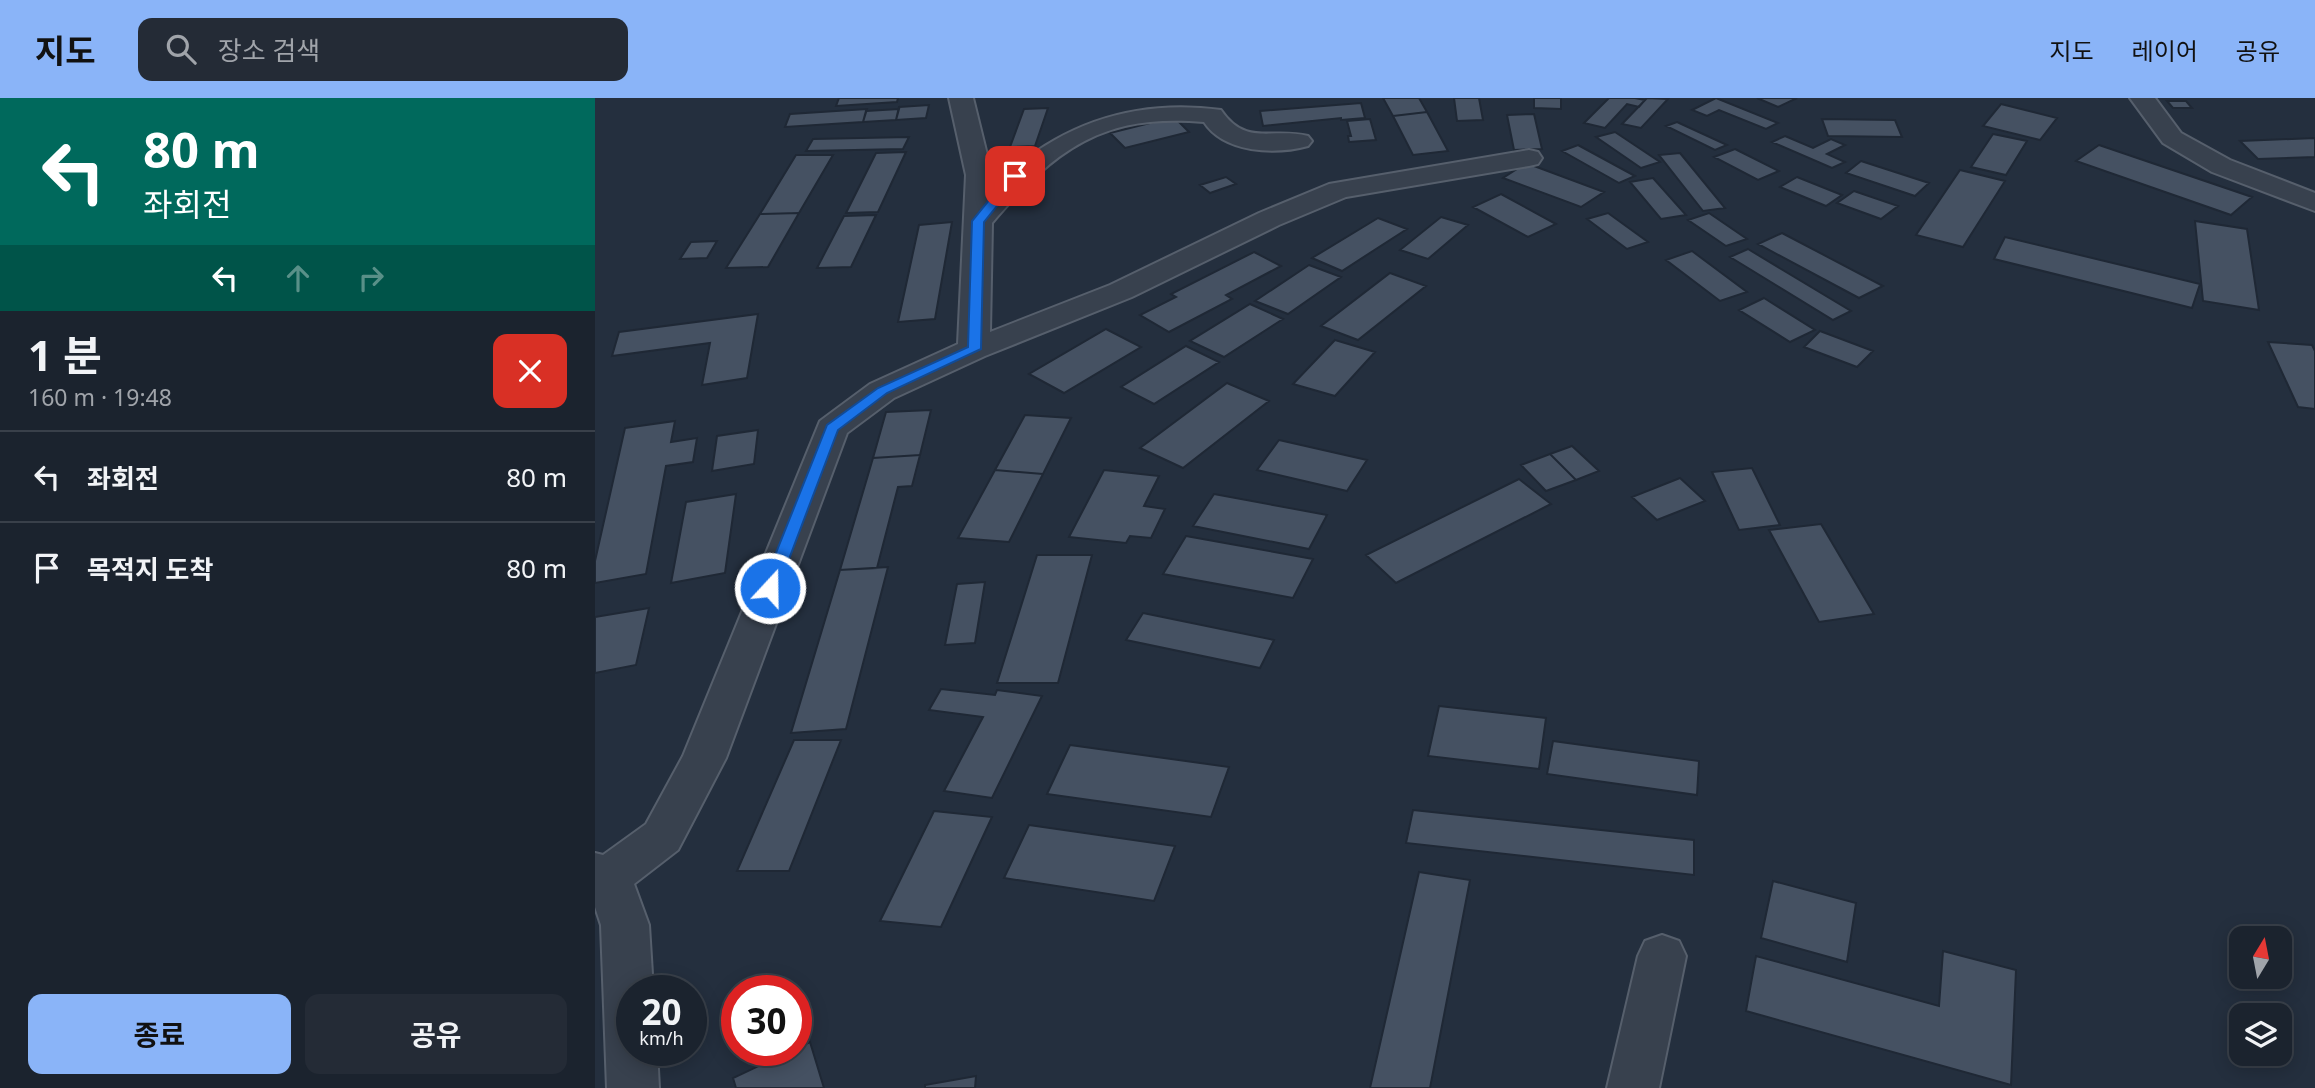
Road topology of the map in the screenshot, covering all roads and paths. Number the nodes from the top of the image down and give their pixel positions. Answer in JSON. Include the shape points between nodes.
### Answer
{"nodes":[{"id":1,"x":961,"y":98,"type":"edge"},
{"id":2,"x":2142,"y":98,"type":"edge"},
{"id":3,"x":1299,"y":141,"type":"dead end"},
{"id":4,"x":1529,"y":158,"type":"dead end"},
{"id":5,"x":2315,"y":203,"type":"edge"},
{"id":6,"x":978,"y":221,"type":"junction"},
{"id":7,"x":974,"y":349,"type":"junction"},
{"id":8,"x":602,"y":874,"type":"edge"},
{"id":9,"x":1662,"y":956,"type":"dead end"},
{"id":10,"x":633,"y":1088,"type":"edge"},
{"id":11,"x":1633,"y":1088,"type":"edge"}],
"edges":[{"from":1,"to":6,"type":"street","via":[[979,174]]},
{"from":2,"to":5,"type":"street","via":[[2172,138],[2221,166]]},
{"from":3,"to":6,"type":"street","via":[[1243,141],[1217,128],[1212,115],[1190,109],[1108,114],[1054,142],[1015,176]]},
{"from":4,"to":7,"type":"street","via":[[1339,190],[1121,291]]},
{"from":6,"to":7,"type":"street"},
{"from":7,"to":8,"type":"street","via":[[882,391],[832,428],[704,758],[662,837]]},
{"from":8,"to":10,"type":"street","via":[[625,925]]},
{"from":9,"to":11,"type":"street"}]}
